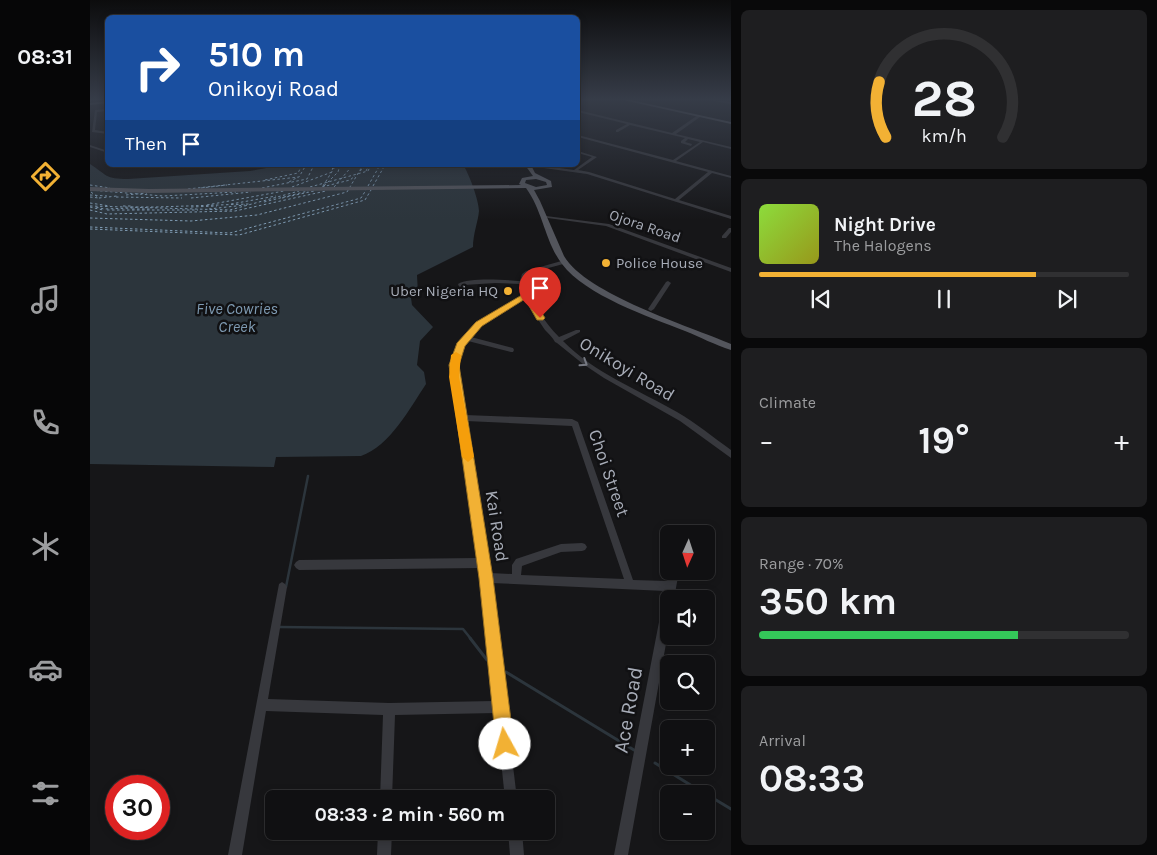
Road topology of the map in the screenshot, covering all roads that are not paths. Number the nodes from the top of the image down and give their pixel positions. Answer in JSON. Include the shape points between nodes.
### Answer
{"nodes":[{"id":1,"x":593,"y":140,"type":"edge"},
{"id":2,"x":685,"y":140,"type":"edge"},
{"id":3,"x":697,"y":140,"type":"edge"},
{"id":4,"x":702,"y":141,"type":"junction"},
{"id":5,"x":691,"y":145,"type":"dead end"},
{"id":6,"x":90,"y":146,"type":"edge"},
{"id":7,"x":105,"y":146,"type":"edge"},
{"id":8,"x":95,"y":148,"type":"junction"},
{"id":9,"x":731,"y":148,"type":"edge"},
{"id":10,"x":105,"y":151,"type":"edge"},
{"id":11,"x":580,"y":153,"type":"edge"},
{"id":12,"x":674,"y":161,"type":"junction"},
{"id":13,"x":525,"y":167,"type":"edge"},
{"id":14,"x":530,"y":167,"type":"edge"},
{"id":15,"x":548,"y":167,"type":"edge"},
{"id":16,"x":576,"y":170,"type":"junction"},
{"id":17,"x":710,"y":172,"type":"junction"},
{"id":18,"x":541,"y":178,"type":"junction"},
{"id":19,"x":731,"y":178,"type":"edge"},
{"id":20,"x":525,"y":184,"type":"junction"},
{"id":21,"x":90,"y":188,"type":"edge"},
{"id":22,"x":543,"y":189,"type":"junction"},
{"id":23,"x":676,"y":200,"type":"junction"},
{"id":24,"x":548,"y":217,"type":"junction"},
{"id":25,"x":731,"y":218,"type":"edge"},
{"id":26,"x":731,"y":229,"type":"edge"},
{"id":27,"x":724,"y":237,"type":"dead end"},
{"id":28,"x":565,"y":262,"type":"junction"},
{"id":29,"x":731,"y":270,"type":"edge"},
{"id":30,"x":522,"y":283,"type":"junction"},
{"id":31,"x":668,"y":283,"type":"dead end"},
{"id":32,"x":465,"y":294,"type":"dead end"},
{"id":33,"x":527,"y":295,"type":"junction"},
{"id":34,"x":652,"y":309,"type":"junction"},
{"id":35,"x":578,"y":331,"type":"dead end"},
{"id":36,"x":466,"y":338,"type":"junction"},
{"id":37,"x":557,"y":341,"type":"junction"},
{"id":38,"x":731,"y":342,"type":"edge"},
{"id":39,"x":731,"y":347,"type":"edge"},
{"id":40,"x":511,"y":350,"type":"dead end"},
{"id":41,"x":461,"y":418,"type":"junction"},
{"id":42,"x":731,"y":455,"type":"edge"},
{"id":43,"x":582,"y":547,"type":"dead end"},
{"id":44,"x":484,"y":563,"type":"junction"},
{"id":45,"x":299,"y":565,"type":"dead end"},
{"id":46,"x":486,"y":578,"type":"junction"},
{"id":47,"x":516,"y":580,"type":"junction"},
{"id":48,"x":672,"y":580,"type":"edge"},
{"id":49,"x":630,"y":584,"type":"junction"},
{"id":50,"x":670,"y":586,"type":"junction"},
{"id":51,"x":282,"y":587,"type":"dead end"},
{"id":52,"x":262,"y":705,"type":"junction"},
{"id":53,"x":501,"y":707,"type":"junction"},
{"id":54,"x":389,"y":709,"type":"junction"},
{"id":55,"x":386,"y":790,"type":"edge"},
{"id":56,"x":510,"y":790,"type":"edge"},
{"id":57,"x":385,"y":840,"type":"edge"},
{"id":58,"x":516,"y":840,"type":"edge"},
{"id":59,"x":235,"y":855,"type":"edge"},
{"id":60,"x":384,"y":855,"type":"edge"},
{"id":61,"x":518,"y":855,"type":"edge"},
{"id":62,"x":621,"y":855,"type":"edge"}],
"edges":[{"from":1,"to":12,"type":"street"},
{"from":2,"to":5,"type":"street","via":[[682,142]]},
{"from":3,"to":4,"type":"street"},
{"from":4,"to":9,"type":"street"},
{"from":4,"to":12,"type":"street"},
{"from":6,"to":8,"type":"street"},
{"from":7,"to":8,"type":"street"},
{"from":8,"to":10,"type":"street"},
{"from":11,"to":16,"type":"street","via":[[596,157]]},
{"from":12,"to":17,"type":"street"},
{"from":13,"to":20,"type":"main road","via":[[528,174]]},
{"from":14,"to":18,"type":"main road","via":[[533,174]]},
{"from":15,"to":16,"type":"street"},
{"from":16,"to":23,"type":"street"},
{"from":17,"to":19,"type":"street"},
{"from":17,"to":23,"type":"street"},
{"from":18,"to":20,"type":"main road"},
{"from":18,"to":22,"type":"main road","via":[[551,184]]},
{"from":20,"to":21,"type":"main road","via":[[149,191]]},
{"from":20,"to":22,"type":"main road"},
{"from":20,"to":28,"type":"main road","via":[[534,194]]},
{"from":22,"to":24,"type":"main road","via":[[540,197]]},
{"from":23,"to":25,"type":"street"},
{"from":24,"to":29,"type":"street","name":"Ojora Road","via":[[607,225]]},
{"from":24,"to":34,"type":"main road","via":[[576,270],[604,289]]},
{"from":26,"to":27,"type":"street"},
{"from":28,"to":30,"type":"street","via":[[528,272]]},
{"from":28,"to":39,"type":"main road","via":[[582,279],[601,291]]},
{"from":30,"to":32,"type":"street","via":[[463,283]]},
{"from":30,"to":33,"type":"street","name":"Onikoyi Road"},
{"from":31,"to":34,"type":"street"},
{"from":33,"to":36,"type":"street","name":"Kai Road","via":[[479,324]]},
{"from":33,"to":37,"type":"street","name":"Onikoyi Road"},
{"from":34,"to":38,"type":"main road"},
{"from":35,"to":37,"type":"street"},
{"from":36,"to":40,"type":"street"},
{"from":36,"to":41,"type":"street","name":"Kai Road","via":[[460,345],[454,365]]},
{"from":37,"to":42,"type":"street","name":"Onikoyi Road","one_way":true,"via":[[588,365],[690,424]]},
{"from":41,"to":44,"type":"street","name":"Kai Road"},
{"from":41,"to":49,"type":"street","name":"Choi Street","via":[[575,424]]},
{"from":43,"to":47,"type":"street","via":[[561,548],[520,562]]},
{"from":44,"to":45,"type":"street"},
{"from":44,"to":46,"type":"street","name":"Kai Road"},
{"from":46,"to":47,"type":"street"},
{"from":46,"to":53,"type":"street","name":"Kai Road"},
{"from":47,"to":49,"type":"street"},
{"from":48,"to":50,"type":"street","name":"Ace Road"},
{"from":49,"to":50,"type":"street"},
{"from":50,"to":62,"type":"street","name":"Ace Road"},
{"from":51,"to":52,"type":"street"},
{"from":52,"to":54,"type":"street"},
{"from":52,"to":59,"type":"street"},
{"from":53,"to":54,"type":"street"},
{"from":53,"to":56,"type":"street","name":"Kai Road"},
{"from":54,"to":55,"type":"street"},
{"from":57,"to":60,"type":"street"},
{"from":58,"to":61,"type":"street"}]}
